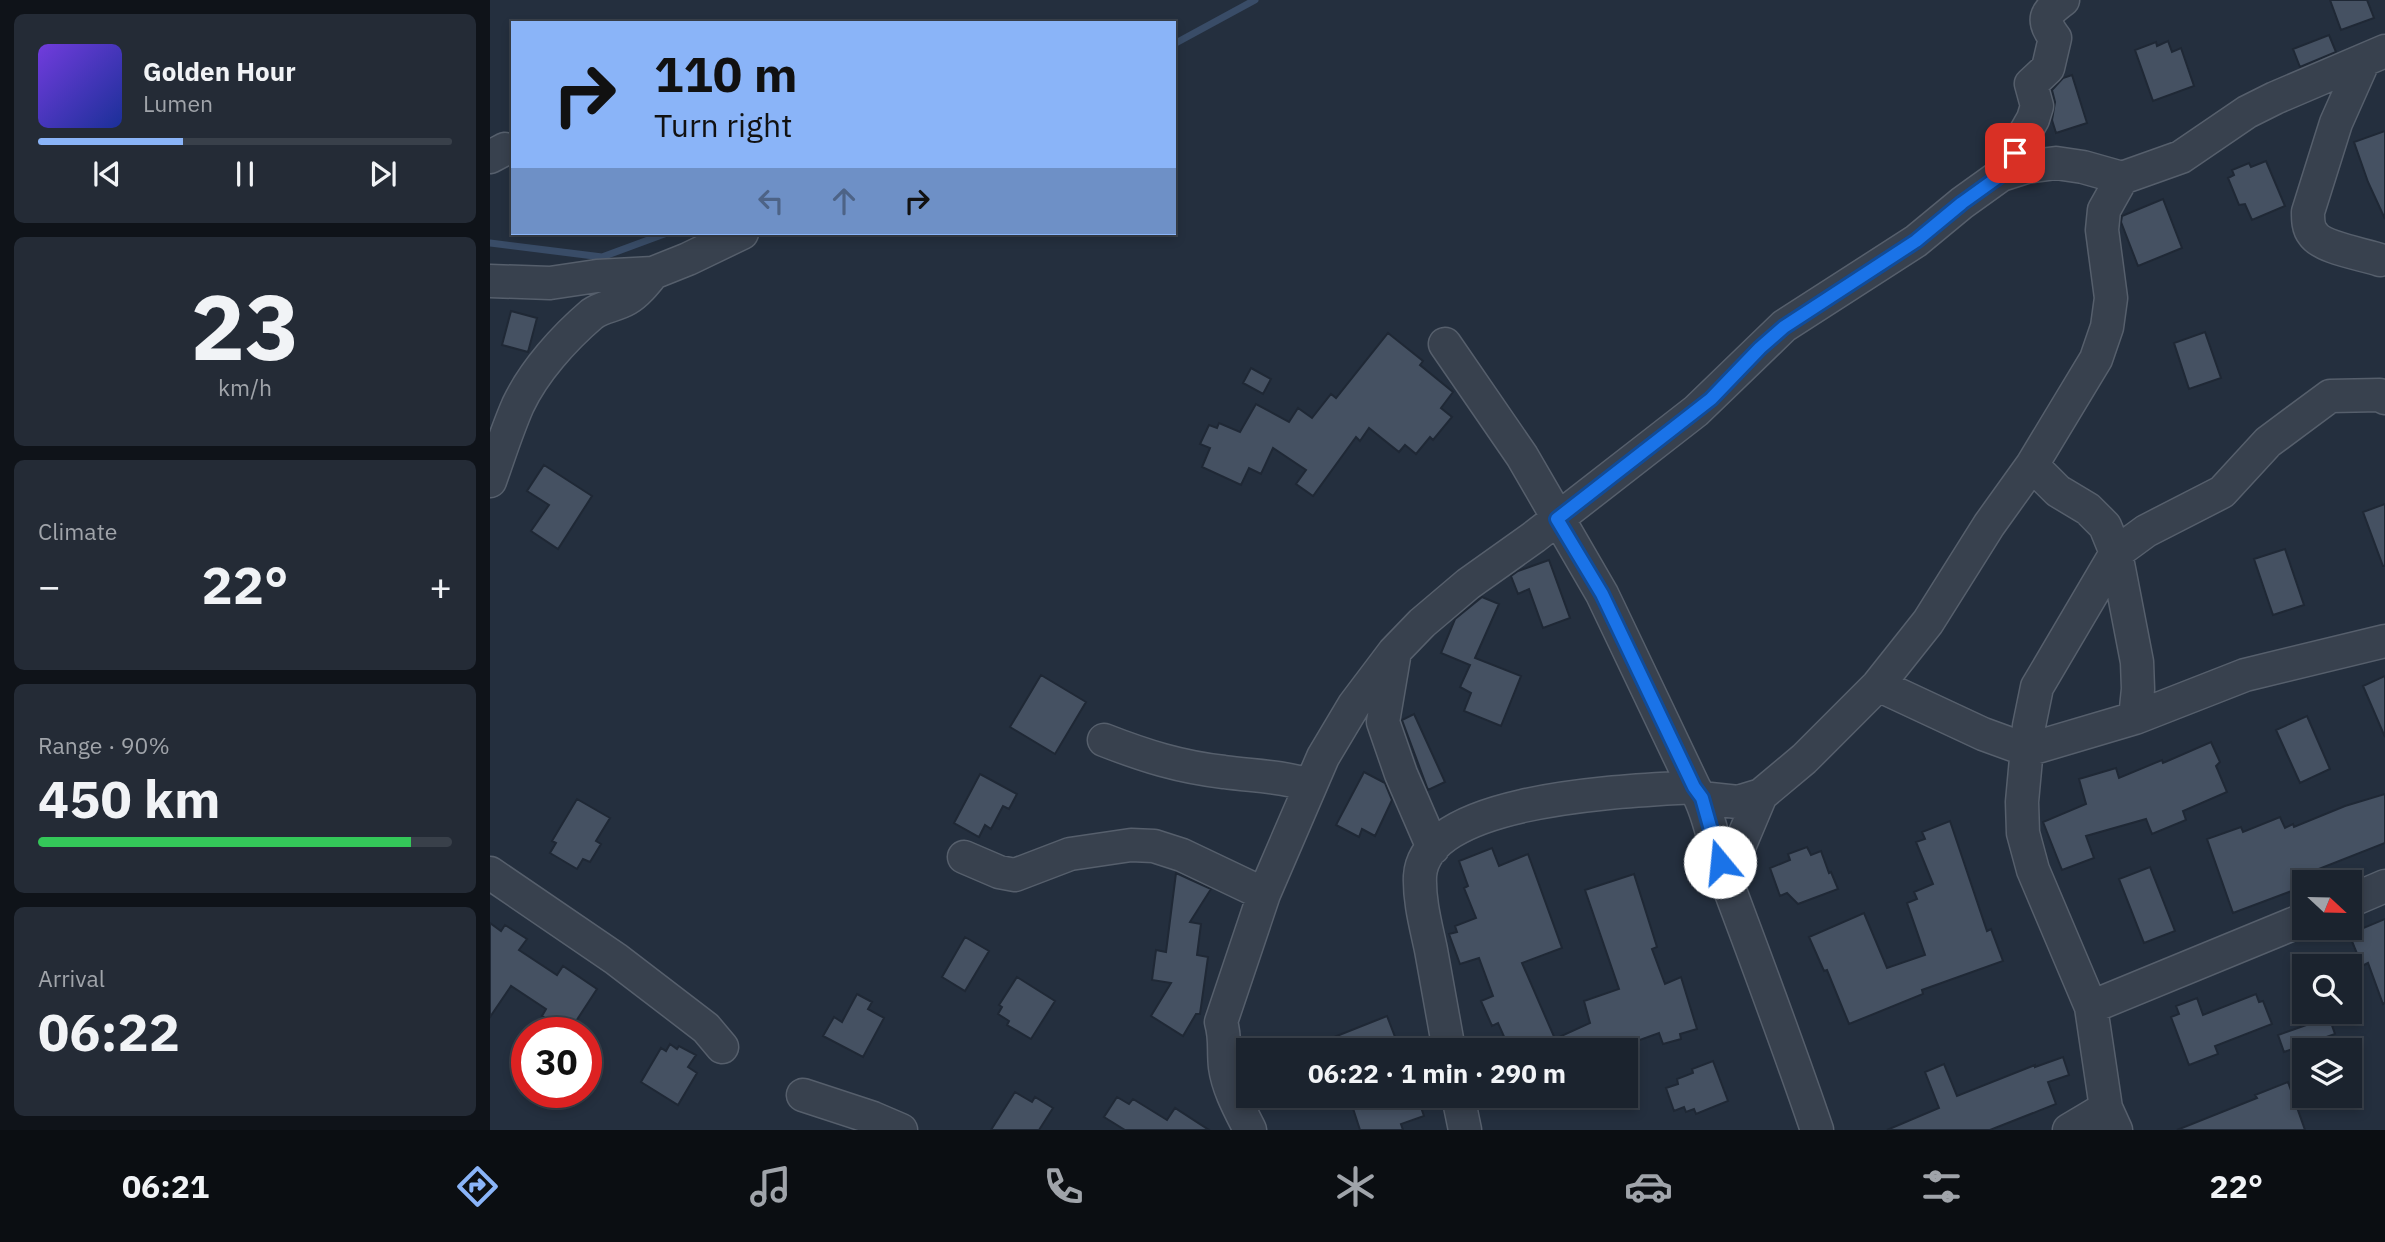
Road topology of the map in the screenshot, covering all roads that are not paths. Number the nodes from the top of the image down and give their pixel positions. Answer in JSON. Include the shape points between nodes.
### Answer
{"nodes":[{"id":1,"x":2063,"y":0,"type":"edge"},
{"id":2,"x":2374,"y":55,"type":"edge"},
{"id":3,"x":2001,"y":175,"type":"junction"},
{"id":4,"x":2122,"y":178,"type":"junction"},
{"id":5,"x":738,"y":235,"type":"edge"},
{"id":6,"x":2380,"y":260,"type":"dead end"},
{"id":7,"x":653,"y":273,"type":"junction"},
{"id":8,"x":490,"y":281,"type":"edge"},
{"id":9,"x":1446,"y":344,"type":"dead end"},
{"id":10,"x":2385,"y":398,"type":"edge"},
{"id":11,"x":2032,"y":465,"type":"junction"},
{"id":12,"x":490,"y":481,"type":"edge"},
{"id":13,"x":1557,"y":519,"type":"junction"},
{"id":14,"x":2116,"y":553,"type":"junction"},
{"id":15,"x":2385,"y":641,"type":"edge"},
{"id":16,"x":1394,"y":652,"type":"junction"},
{"id":17,"x":1878,"y":685,"type":"junction"},
{"id":18,"x":2135,"y":718,"type":"junction"},
{"id":19,"x":1104,"y":740,"type":"dead end"},
{"id":20,"x":2027,"y":750,"type":"junction"},
{"id":21,"x":1309,"y":785,"type":"junction"},
{"id":22,"x":1698,"y":792,"type":"junction"},
{"id":23,"x":1761,"y":795,"type":"junction"},
{"id":24,"x":1433,"y":848,"type":"junction"},
{"id":25,"x":964,"y":857,"type":"dead end"},
{"id":26,"x":490,"y":873,"type":"edge"},
{"id":27,"x":1726,"y":878,"type":"junction"},
{"id":28,"x":2385,"y":886,"type":"edge"},
{"id":29,"x":1264,"y":894,"type":"junction"},
{"id":30,"x":2362,"y":896,"type":"edge"},
{"id":31,"x":2292,"y":924,"type":"edge"},
{"id":32,"x":2091,"y":1007,"type":"junction"},
{"id":33,"x":1447,"y":1038,"type":"edge"},
{"id":34,"x":722,"y":1047,"type":"dead end"},
{"id":35,"x":803,"y":1096,"type":"dead end"},
{"id":36,"x":1460,"y":1108,"type":"edge"},
{"id":37,"x":2111,"y":1119,"type":"edge"},
{"id":38,"x":901,"y":1130,"type":"edge"},
{"id":39,"x":1250,"y":1130,"type":"edge"},
{"id":40,"x":1465,"y":1130,"type":"edge"},
{"id":41,"x":1817,"y":1130,"type":"edge"},
{"id":42,"x":2069,"y":1130,"type":"edge"}],
"edges":[{"from":1,"to":3,"type":"street","via":[[2046,18],[2046,27],[2055,38],[2048,68],[2031,84],[2038,106]]},
{"from":2,"to":4,"type":"street","via":[[2275,97],[2181,157]]},
{"from":2,"to":6,"type":"street","via":[[2336,124],[2308,222],[2313,235],[2323,242]]},
{"from":3,"to":4,"type":"street","via":[[2056,163]]},
{"from":3,"to":13,"type":"street","via":[[1916,241],[1784,327],[1711,399]]},
{"from":4,"to":11,"type":"street","via":[[2104,210],[2102,230],[2111,298],[2107,327],[2096,359]]},
{"from":5,"to":7,"type":"street"},
{"from":7,"to":8,"type":"street","via":[[550,283]]},
{"from":7,"to":12,"type":"street","via":[[627,299],[592,314],[556,349],[519,404]]},
{"from":9,"to":13,"type":"street","via":[[1522,456]]},
{"from":10,"to":14,"type":"street","via":[[2330,396],[2268,442],[2222,492],[2146,531]]},
{"from":11,"to":14,"type":"street","via":[[2105,526]]},
{"from":11,"to":17,"type":"street","via":[[1928,622]]},
{"from":13,"to":16,"type":"street","via":[[1468,584]]},
{"from":13,"to":22,"type":"street","via":[[1602,594]]},
{"from":14,"to":18,"type":"street","via":[[2137,662]]},
{"from":14,"to":20,"type":"street","via":[[2038,687]]},
{"from":15,"to":18,"type":"street","via":[[2245,675]]},
{"from":16,"to":21,"type":"street","via":[[1354,705]]},
{"from":16,"to":24,"type":"street","via":[[1383,722]]},
{"from":17,"to":20,"type":"street"},
{"from":17,"to":23,"type":"street"},
{"from":18,"to":20,"type":"street"},
{"from":19,"to":21,"type":"street","via":[[1184,766],[1288,778]]},
{"from":20,"to":32,"type":"street","via":[[2022,802],[2026,851]]},
{"from":21,"to":29,"type":"street"},
{"from":22,"to":23,"type":"street","via":[[1738,802]]},
{"from":22,"to":24,"type":"street","via":[[1585,795],[1532,803],[1453,831]]},
{"from":22,"to":27,"type":"street"},
{"from":23,"to":27,"type":"street"},
{"from":24,"to":33,"type":"street","via":[[1422,866],[1422,906]]},
{"from":25,"to":29,"type":"street","via":[[1015,875],[1076,853],[1154,846]]},
{"from":26,"to":34,"type":"street","via":[[615,959],[706,1028]]},
{"from":27,"to":41,"type":"street"},
{"from":28,"to":30,"type":"street"},
{"from":29,"to":39,"type":"street","via":[[1221,1022],[1228,1082]]},
{"from":31,"to":32,"type":"street"},
{"from":32,"to":37,"type":"street"},
{"from":35,"to":38,"type":"street"},
{"from":36,"to":40,"type":"street"},
{"from":37,"to":42,"type":"street"}]}
